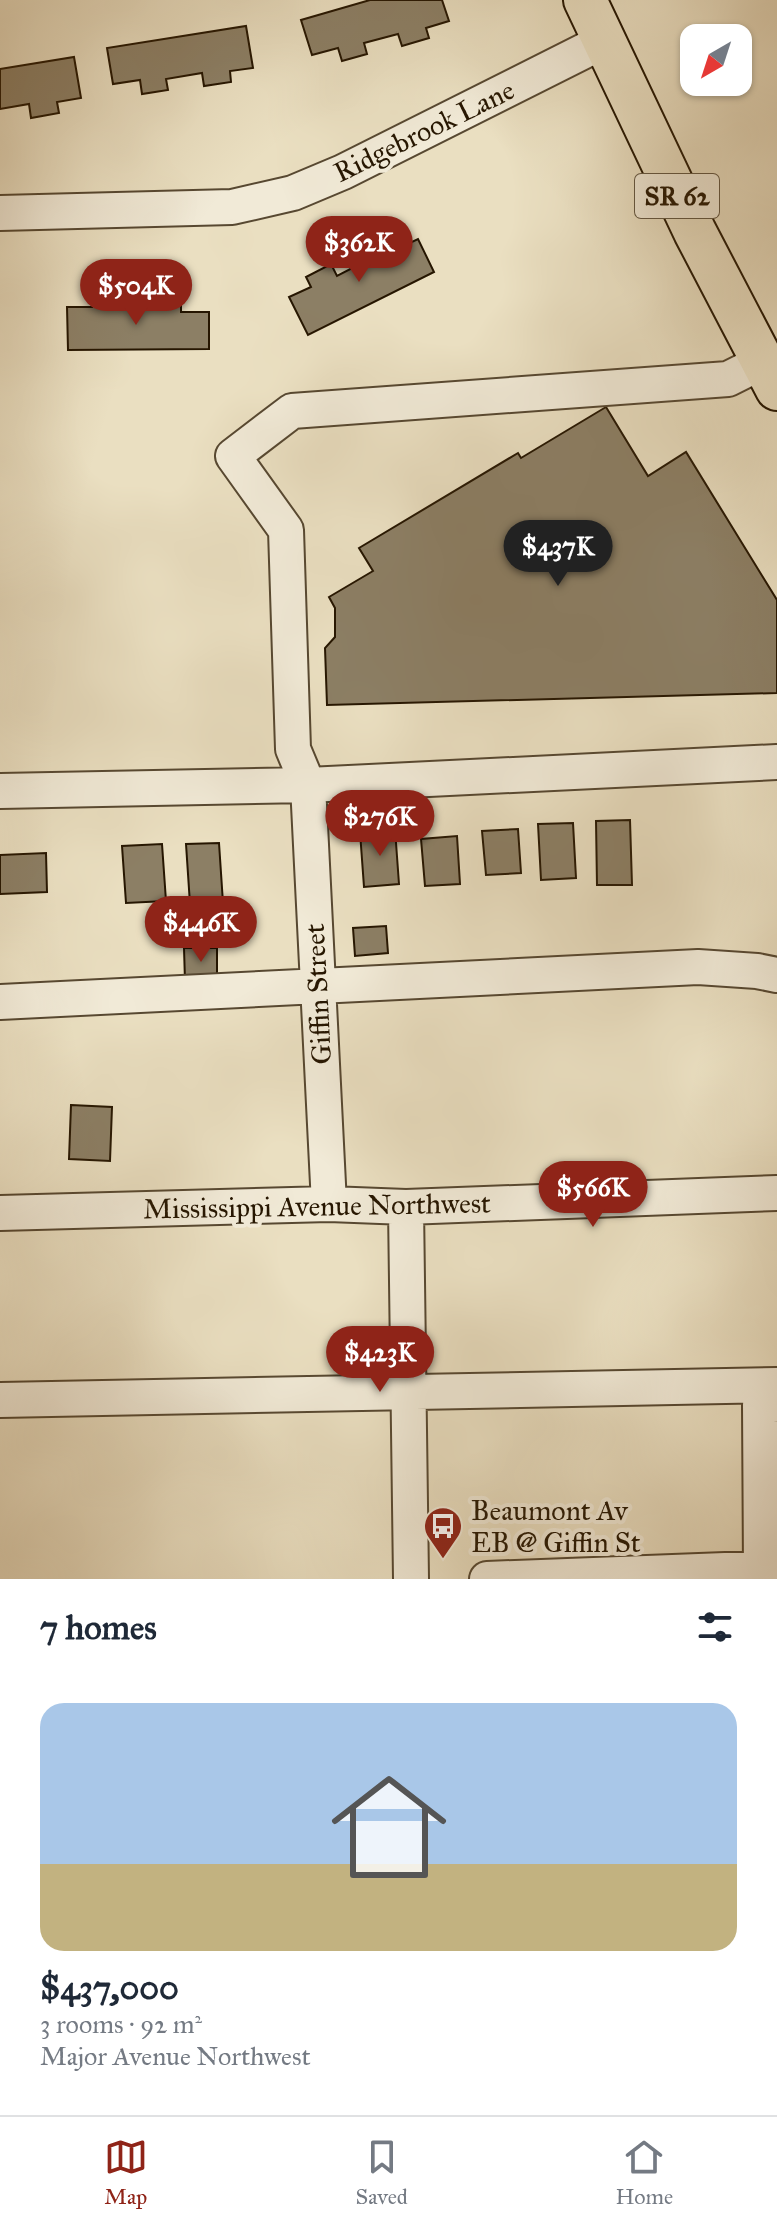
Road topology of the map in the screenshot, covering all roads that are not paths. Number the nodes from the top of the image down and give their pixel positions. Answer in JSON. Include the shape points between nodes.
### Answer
{"nodes":[{"id":1,"x":585,"y":0,"type":"edge"},
{"id":2,"x":602,"y":42,"type":"junction"},
{"id":3,"x":0,"y":213,"type":"edge"},
{"id":4,"x":770,"y":376,"type":"edge"},
{"id":5,"x":777,"y":762,"type":"edge"},
{"id":6,"x":308,"y":785,"type":"junction"},
{"id":7,"x":0,"y":791,"type":"edge"},
{"id":8,"x":777,"y":975,"type":"edge"},
{"id":9,"x":318,"y":987,"type":"junction"},
{"id":10,"x":0,"y":1002,"type":"edge"},
{"id":11,"x":777,"y":1193,"type":"edge"},
{"id":12,"x":329,"y":1204,"type":"junction"},
{"id":13,"x":406,"y":1207,"type":"junction"},
{"id":14,"x":0,"y":1213,"type":"edge"},
{"id":15,"x":777,"y":1385,"type":"edge"},
{"id":16,"x":409,"y":1394,"type":"junction"},
{"id":17,"x":0,"y":1400,"type":"edge"},
{"id":18,"x":777,"y":1404,"type":"edge"},
{"id":19,"x":769,"y":1510,"type":"edge"},
{"id":20,"x":769,"y":1568,"type":"edge"},
{"id":21,"x":411,"y":1579,"type":"edge"},
{"id":22,"x":487,"y":1579,"type":"edge"}],
"edges":[{"from":1,"to":2,"type":"main road","number":"SR 62"},
{"from":2,"to":3,"type":"street","name":"Ridgebrook Lane","via":[[293,193],[232,207]]},
{"from":2,"to":4,"type":"main road","number":"SR 62"},
{"from":4,"to":6,"type":"street","name":"Giffin Street","via":[[292,411],[233,456],[286,530],[293,749]]},
{"from":5,"to":6,"type":"street"},
{"from":6,"to":7,"type":"street"},
{"from":6,"to":9,"type":"street","name":"Giffin Street"},
{"from":8,"to":9,"type":"street","via":[[698,967]]},
{"from":9,"to":10,"type":"street"},
{"from":9,"to":12,"type":"street","name":"Giffin Street"},
{"from":11,"to":13,"type":"street","name":"Mississippi Avenue Northwest"},
{"from":12,"to":13,"type":"street","name":"Mississippi Avenue Northwest"},
{"from":12,"to":14,"type":"street","name":"Mississippi Avenue Northwest"},
{"from":13,"to":16,"type":"street"},
{"from":15,"to":16,"type":"street"},
{"from":16,"to":17,"type":"street"},
{"from":16,"to":21,"type":"street"},
{"from":18,"to":19,"type":"street","via":[[760,1405]]},
{"from":19,"to":20,"type":"street"},
{"from":20,"to":22,"type":"street"}]}
